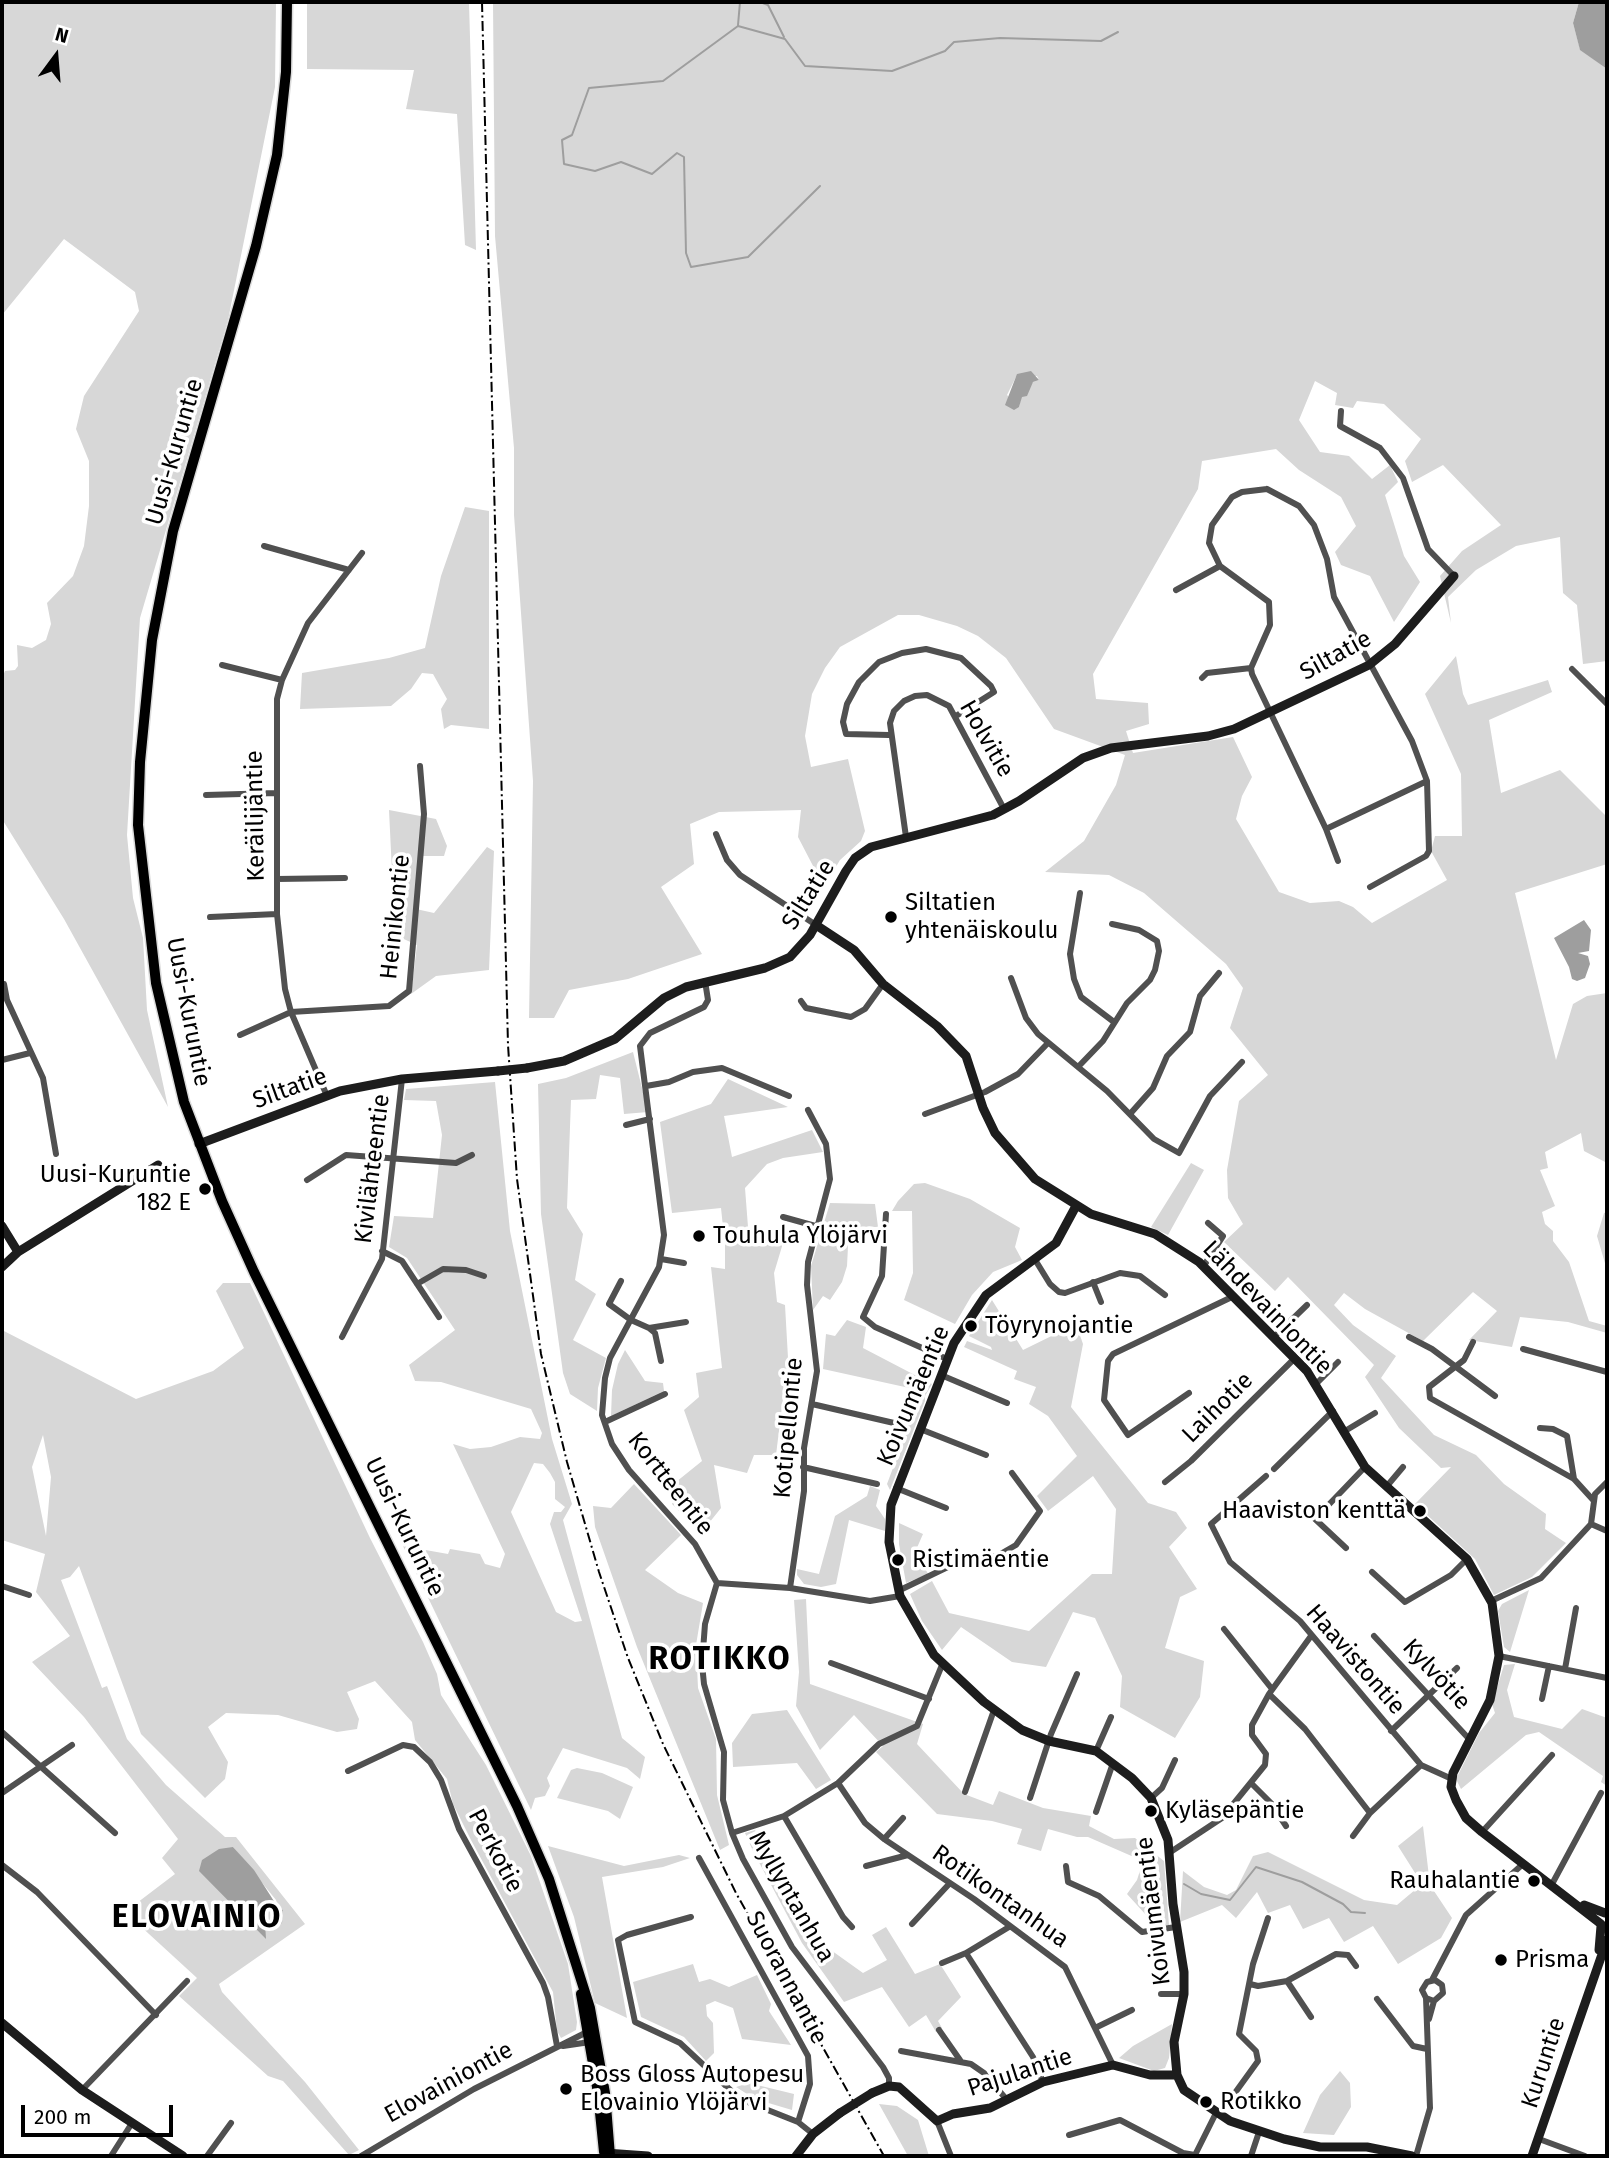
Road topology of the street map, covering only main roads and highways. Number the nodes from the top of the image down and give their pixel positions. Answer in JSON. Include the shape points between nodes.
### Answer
{"nodes":[{"id":1,"x":287,"y":2,"type":"edge"},
{"id":2,"x":607,"y":2154,"type":"edge"}],
"edges":[{"from":1,"to":2,"type":"main road","name":"Uusi-Kuruntie","via":[[286,72],[277,155],[256,246],[165,565],[152,640],[138,825],[156,983],[199,1144],[254,1272],[550,1879],[578,1962],[605,2092]]}]}
